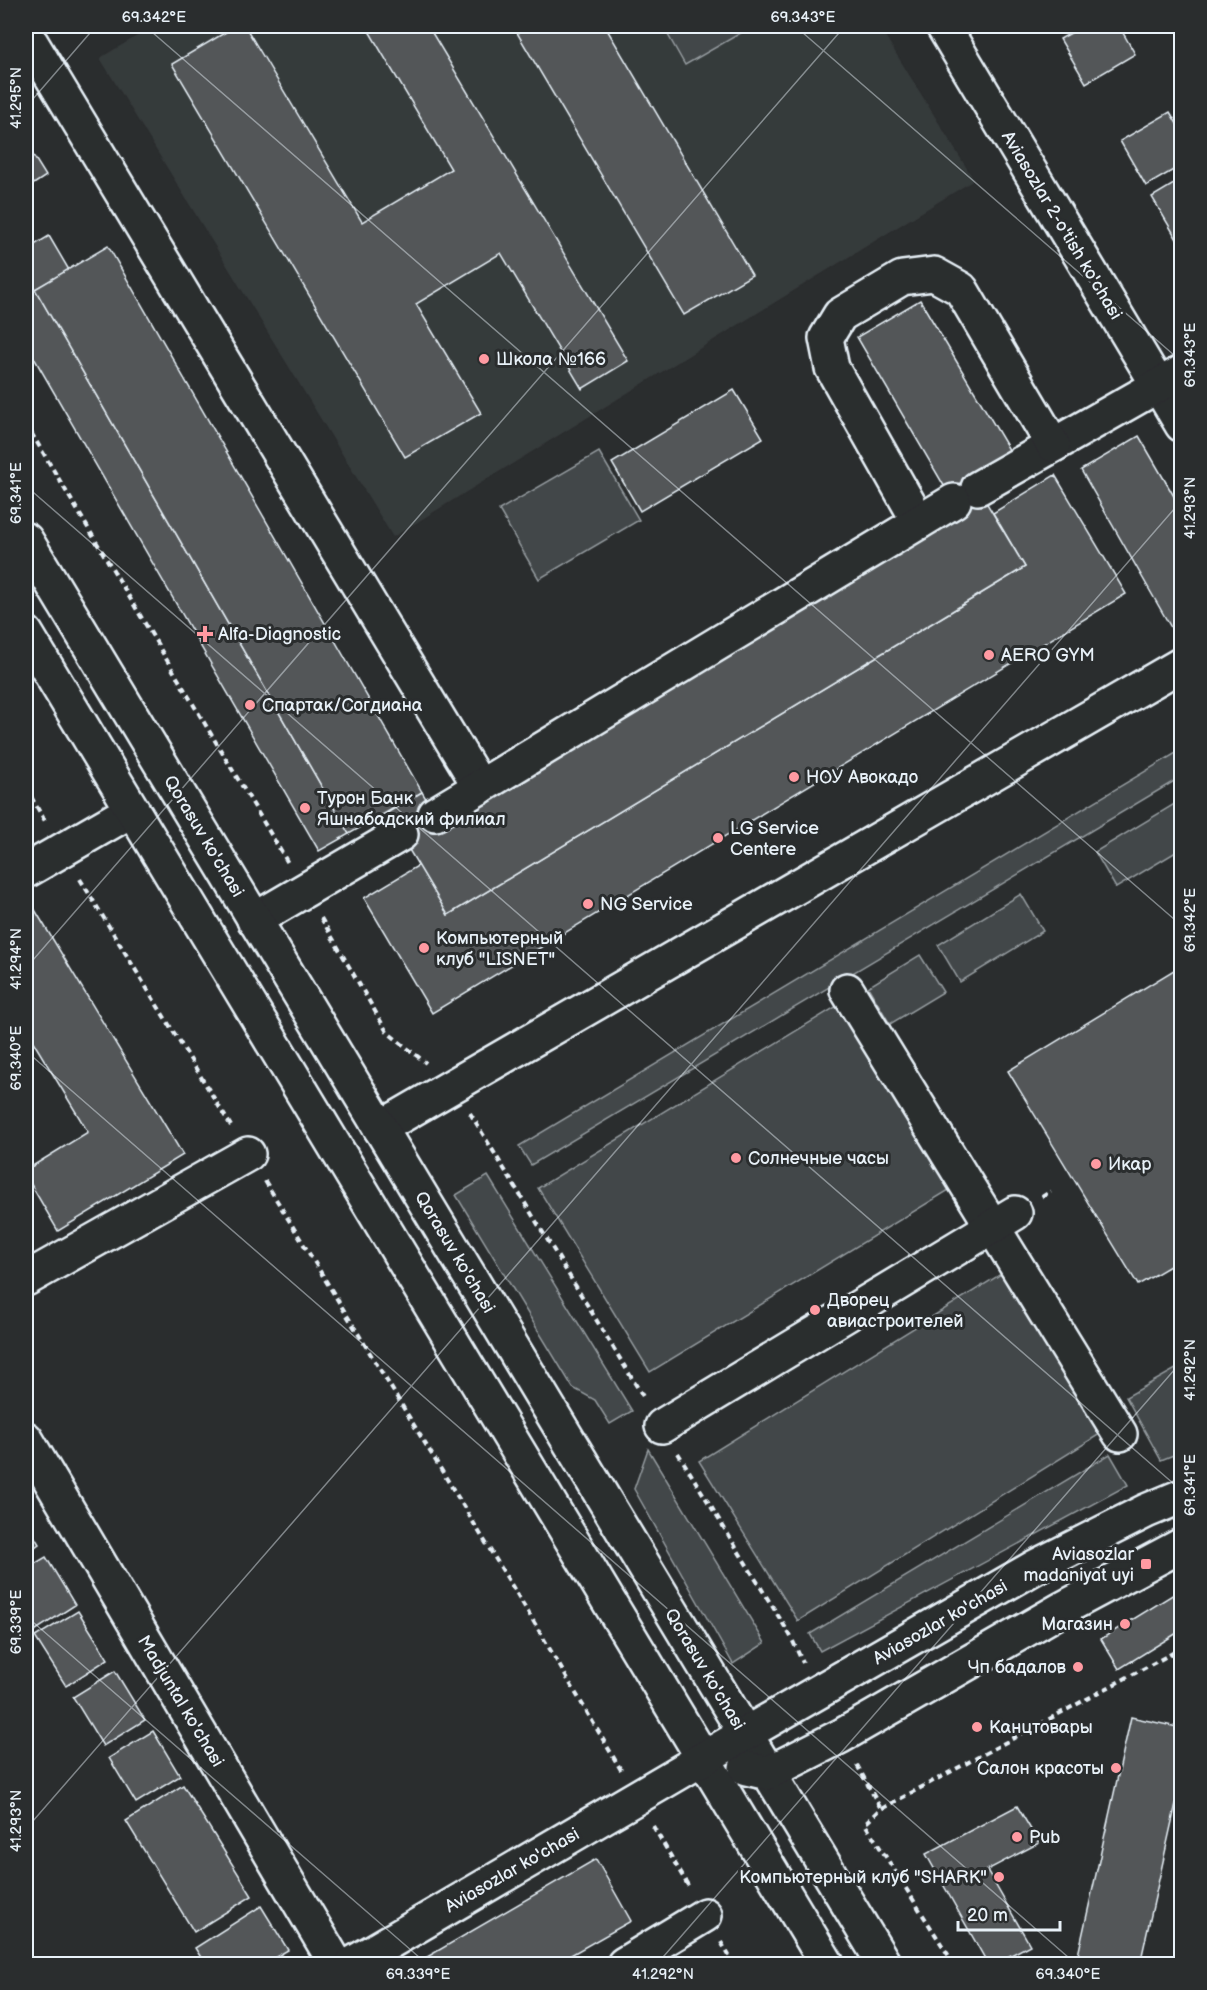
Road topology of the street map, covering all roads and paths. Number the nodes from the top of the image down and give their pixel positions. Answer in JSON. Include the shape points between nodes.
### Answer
{"nodes":[{"id":1,"x":944,"y":26,"type":"edge"},
{"id":2,"x":26,"y":34,"type":"edge"},
{"id":3,"x":1170,"y":379,"type":"edge"},
{"id":4,"x":1182,"y":425,"type":"edge"},
{"id":5,"x":1053,"y":445,"type":"junction"},
{"id":6,"x":919,"y":522,"type":"junction"},
{"id":7,"x":26,"y":540,"type":"edge"},
{"id":8,"x":26,"y":633,"type":"edge"},
{"id":9,"x":1182,"y":664,"type":"edge"},
{"id":10,"x":480,"y":787,"type":"junction"},
{"id":11,"x":26,"y":788,"type":"edge"},
{"id":12,"x":132,"y":810,"type":"junction"},
{"id":13,"x":435,"y":814,"type":"dead end"},
{"id":14,"x":401,"y":834,"type":"dead end"},
{"id":15,"x":37,"y":858,"type":"edge"},
{"id":16,"x":254,"y":920,"type":"junction"},
{"id":17,"x":847,"y":990,"type":"dead end"},
{"id":18,"x":380,"y":1128,"type":"junction"},
{"id":19,"x":248,"y":1154,"type":"junction"},
{"id":20,"x":1004,"y":1220,"type":"junction"},
{"id":21,"x":26,"y":1279,"type":"edge"},
{"id":22,"x":662,"y":1426,"type":"dead end"},
{"id":23,"x":1120,"y":1434,"type":"dead end"},
{"id":24,"x":26,"y":1439,"type":"edge"},
{"id":25,"x":1182,"y":1496,"type":"edge"},
{"id":26,"x":1182,"y":1545,"type":"edge"},
{"id":27,"x":1182,"y":1648,"type":"edge"},
{"id":28,"x":744,"y":1734,"type":"junction"},
{"id":29,"x":703,"y":1758,"type":"junction"},
{"id":30,"x":768,"y":1773,"type":"junction"},
{"id":31,"x":637,"y":1797,"type":"junction"},
{"id":32,"x":705,"y":1915,"type":"junction"},
{"id":33,"x":336,"y":1965,"type":"edge"},
{"id":34,"x":352,"y":1965,"type":"edge"},
{"id":35,"x":624,"y":1965,"type":"edge"},
{"id":36,"x":734,"y":1965,"type":"edge"},
{"id":37,"x":827,"y":1965,"type":"edge"},
{"id":38,"x":884,"y":1965,"type":"edge"},
{"id":39,"x":954,"y":1965,"type":"edge"}],
"edges":[{"from":1,"to":3,"type":"main road","name":"Aviasozlar 2-o'tish ko'chasi"},
{"from":2,"to":10,"type":"main road"},
{"from":3,"to":4,"type":"main road","name":"Aviasozlar 2-o'tish ko'chasi"},
{"from":3,"to":5,"type":"main road"},
{"from":5,"to":6,"type":"main road"},
{"from":5,"to":6,"type":"main road","via":[[961,289],[934,274],[902,278],[840,315],[826,338],[832,368]]},
{"from":6,"to":10,"type":"main road"},
{"from":7,"to":16,"type":"main road","name":"Qorasuv ko'chasi"},
{"from":8,"to":12,"type":"main road"},
{"from":9,"to":18,"type":"main road"},
{"from":10,"to":13,"type":"main road"},
{"from":11,"to":15,"type":"path"},
{"from":12,"to":15,"type":"main road"},
{"from":12,"to":29,"type":"main road"},
{"from":14,"to":16,"type":"main road"},
{"from":15,"to":19,"type":"path"},
{"from":16,"to":18,"type":"main road","name":"Qorasuv ko'chasi"},
{"from":17,"to":20,"type":"main road"},
{"from":18,"to":28,"type":"main road","name":"Qorasuv ko'chasi"},
{"from":19,"to":21,"type":"main road"},
{"from":19,"to":31,"type":"path"},
{"from":20,"to":22,"type":"main road"},
{"from":20,"to":23,"type":"main road"},
{"from":24,"to":33,"type":"main road","name":"Madjuntal ko'chasi"},
{"from":25,"to":28,"type":"main road","name":"Aviasozlar ko'chasi","via":[[1035,1567]]},
{"from":26,"to":30,"type":"main road"},
{"from":27,"to":39,"type":"path","via":[[881,1809],[865,1824]]},
{"from":28,"to":29,"type":"main road","name":"Aviasozlar ko'chasi"},
{"from":28,"to":30,"type":"main road","name":"Qorasuv ko'chasi"},
{"from":29,"to":30,"type":"main road"},
{"from":29,"to":31,"type":"main road","name":"Aviasozlar ko'chasi"},
{"from":29,"to":37,"type":"main road"},
{"from":30,"to":38,"type":"main road","name":"Qorasuv ko'chasi"},
{"from":31,"to":32,"type":"path"},
{"from":31,"to":34,"type":"main road","name":"Aviasozlar ko'chasi"},
{"from":32,"to":35,"type":"main road"},
{"from":32,"to":36,"type":"path"}]}
